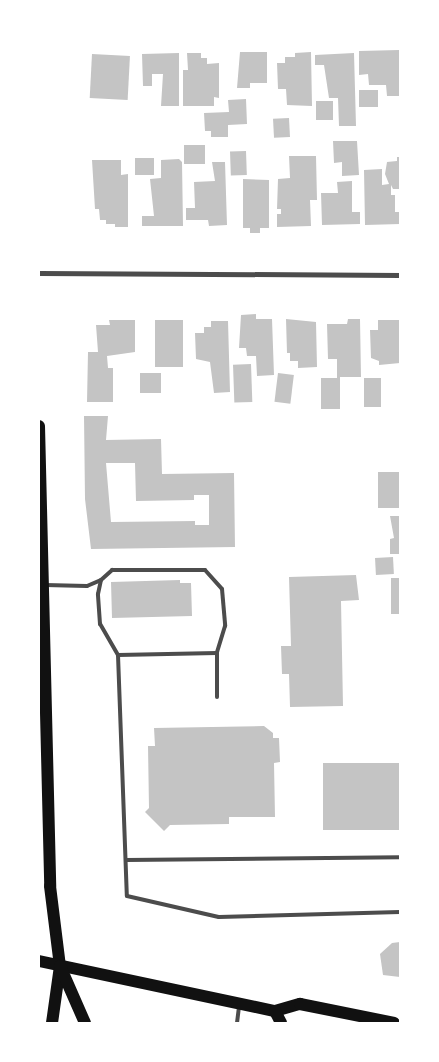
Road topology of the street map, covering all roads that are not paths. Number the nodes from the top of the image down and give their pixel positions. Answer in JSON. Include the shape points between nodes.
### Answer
{"nodes":[{"id":1,"x":39,"y":273,"type":"edge"},
{"id":2,"x":400,"y":274,"type":"edge"},
{"id":3,"x":39,"y":426,"type":"edge"},
{"id":4,"x":101,"y":580,"type":"junction"},
{"id":5,"x":41,"y":586,"type":"edge"},
{"id":6,"x":217,"y":653,"type":"junction"},
{"id":7,"x":118,"y":655,"type":"junction"},
{"id":8,"x":42,"y":662,"type":"edge"},
{"id":9,"x":217,"y":697,"type":"dead end"},
{"id":10,"x":42,"y":715,"type":"edge"},
{"id":11,"x":43,"y":780,"type":"edge"},
{"id":12,"x":44,"y":817,"type":"edge"},
{"id":13,"x":400,"y":857,"type":"edge"},
{"id":14,"x":126,"y":860,"type":"junction"},
{"id":15,"x":400,"y":912,"type":"edge"},
{"id":16,"x":39,"y":962,"type":"edge"},
{"id":17,"x":60,"y":966,"type":"junction"},
{"id":18,"x":239,"y":1004,"type":"junction"},
{"id":19,"x":275,"y":1012,"type":"junction"},
{"id":20,"x":52,"y":1023,"type":"edge"},
{"id":21,"x":85,"y":1023,"type":"edge"},
{"id":22,"x":237,"y":1023,"type":"edge"},
{"id":23,"x":282,"y":1023,"type":"edge"},
{"id":24,"x":394,"y":1023,"type":"edge"}],
"edges":[{"from":1,"to":2,"type":"street"},
{"from":3,"to":5,"type":"main road"},
{"from":4,"to":5,"type":"lane","via":[[87,586]]},
{"from":4,"to":6,"type":"lane","via":[[112,570],[205,570],[222,589],[225,626]]},
{"from":4,"to":7,"type":"lane","via":[[98,594],[100,624]]},
{"from":5,"to":8,"type":"main road"},
{"from":6,"to":7,"type":"lane"},
{"from":6,"to":9,"type":"lane"},
{"from":7,"to":14,"type":"lane"},
{"from":8,"to":10,"type":"main road"},
{"from":10,"to":11,"type":"main road"},
{"from":11,"to":12,"type":"main road"},
{"from":12,"to":17,"type":"main road"},
{"from":13,"to":14,"type":"lane"},
{"from":14,"to":15,"type":"lane","via":[[127,896],[218,917]]},
{"from":16,"to":17,"type":"main road"},
{"from":17,"to":18,"type":"main road"},
{"from":17,"to":20,"type":"main road"},
{"from":17,"to":21,"type":"main road"},
{"from":18,"to":19,"type":"main road"},
{"from":18,"to":22,"type":"lane"},
{"from":19,"to":23,"type":"main road"},
{"from":19,"to":24,"type":"main road","via":[[300,1004]]}]}
